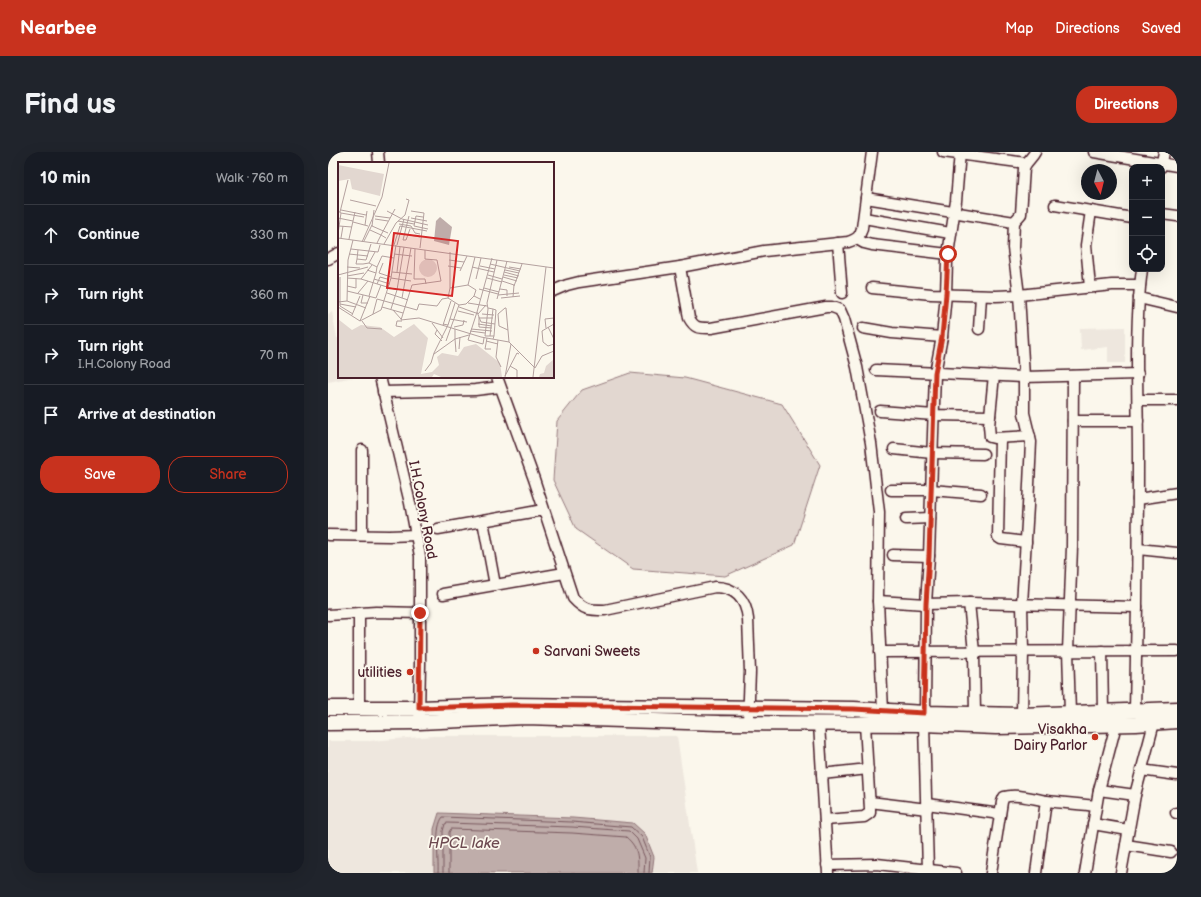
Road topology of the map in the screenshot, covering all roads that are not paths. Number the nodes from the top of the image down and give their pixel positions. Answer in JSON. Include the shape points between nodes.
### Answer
{"nodes":[{"id":1,"x":378,"y":152,"type":"edge"},
{"id":2,"x":872,"y":152,"type":"edge"},
{"id":3,"x":943,"y":152,"type":"edge"},
{"id":4,"x":1035,"y":152,"type":"edge"},
{"id":5,"x":1094,"y":152,"type":"edge"},
{"id":6,"x":1164,"y":152,"type":"edge"},
{"id":7,"x":960,"y":153,"type":"edge"},
{"id":8,"x":380,"y":162,"type":"edge"},
{"id":9,"x":1026,"y":164,"type":"junction"},
{"id":10,"x":1156,"y":164,"type":"edge"},
{"id":11,"x":1161,"y":164,"type":"edge"},
{"id":12,"x":1165,"y":165,"type":"edge"},
{"id":13,"x":1177,"y":166,"type":"edge"},
{"id":14,"x":866,"y":198,"type":"junction"},
{"id":15,"x":1055,"y":205,"type":"dead end"},
{"id":16,"x":1091,"y":211,"type":"junction"},
{"id":17,"x":954,"y":212,"type":"junction"},
{"id":18,"x":1165,"y":214,"type":"edge"},
{"id":19,"x":1177,"y":216,"type":"edge"},
{"id":20,"x":1129,"y":217,"type":"edge"},
{"id":21,"x":864,"y":218,"type":"junction"},
{"id":22,"x":1014,"y":222,"type":"junction"},
{"id":23,"x":950,"y":233,"type":"junction"},
{"id":24,"x":857,"y":239,"type":"junction"},
{"id":25,"x":838,"y":243,"type":"junction"},
{"id":26,"x":338,"y":254,"type":"edge"},
{"id":27,"x":948,"y":254,"type":"junction"},
{"id":28,"x":328,"y":259,"type":"edge"},
{"id":29,"x":680,"y":267,"type":"junction"},
{"id":30,"x":1142,"y":272,"type":"edge"},
{"id":31,"x":1140,"y":285,"type":"junction"},
{"id":32,"x":1090,"y":287,"type":"junction"},
{"id":33,"x":872,"y":288,"type":"dead end"},
{"id":34,"x":554,"y":291,"type":"edge"},
{"id":35,"x":842,"y":293,"type":"dead end"},
{"id":36,"x":946,"y":294,"type":"junction"},
{"id":37,"x":1019,"y":295,"type":"junction"},
{"id":38,"x":981,"y":296,"type":"junction"},
{"id":39,"x":1139,"y":298,"type":"junction"},
{"id":40,"x":1177,"y":307,"type":"edge"},
{"id":41,"x":864,"y":328,"type":"dead end"},
{"id":42,"x":979,"y":329,"type":"dead end"},
{"id":43,"x":942,"y":337,"type":"junction"},
{"id":44,"x":876,"y":370,"type":"dead end"},
{"id":45,"x":935,"y":373,"type":"junction"},
{"id":46,"x":1138,"y":374,"type":"junction"},
{"id":47,"x":994,"y":375,"type":"junction"},
{"id":48,"x":1024,"y":376,"type":"junction"},
{"id":49,"x":1073,"y":376,"type":"junction"},
{"id":50,"x":380,"y":378,"type":"edge"},
{"id":51,"x":499,"y":382,"type":"edge"},
{"id":52,"x":383,"y":392,"type":"junction"},
{"id":53,"x":1138,"y":400,"type":"junction"},
{"id":54,"x":1177,"y":400,"type":"edge"},
{"id":55,"x":880,"y":410,"type":"dead end"},
{"id":56,"x":934,"y":415,"type":"junction"},
{"id":57,"x":990,"y":416,"type":"junction"},
{"id":58,"x":1073,"y":421,"type":"junction"},
{"id":59,"x":1138,"y":421,"type":"junction"},
{"id":60,"x":1030,"y":436,"type":"junction"},
{"id":61,"x":1000,"y":438,"type":"junction"},
{"id":62,"x":894,"y":449,"type":"dead end"},
{"id":63,"x":362,"y":450,"type":"dead end"},
{"id":64,"x":932,"y":453,"type":"junction"},
{"id":65,"x":983,"y":454,"type":"dead end"},
{"id":66,"x":891,"y":490,"type":"dead end"},
{"id":67,"x":931,"y":490,"type":"junction"},
{"id":68,"x":1177,"y":493,"type":"edge"},
{"id":69,"x":981,"y":494,"type":"dead end"},
{"id":70,"x":1138,"y":499,"type":"junction"},
{"id":71,"x":543,"y":510,"type":"junction"},
{"id":72,"x":930,"y":518,"type":"junction"},
{"id":73,"x":906,"y":519,"type":"dead end"},
{"id":74,"x":483,"y":521,"type":"junction"},
{"id":75,"x":438,"y":529,"type":"dead end"},
{"id":76,"x":328,"y":535,"type":"edge"},
{"id":77,"x":362,"y":535,"type":"junction"},
{"id":78,"x":416,"y":535,"type":"junction"},
{"id":79,"x":1026,"y":542,"type":"junction"},
{"id":80,"x":1138,"y":549,"type":"junction"},
{"id":81,"x":1177,"y":553,"type":"edge"},
{"id":82,"x":893,"y":555,"type":"dead end"},
{"id":83,"x":929,"y":556,"type":"junction"},
{"id":84,"x":564,"y":573,"type":"junction"},
{"id":85,"x":495,"y":585,"type":"junction"},
{"id":86,"x":443,"y":594,"type":"dead end"},
{"id":87,"x":878,"y":601,"type":"junction"},
{"id":88,"x":969,"y":603,"type":"junction"},
{"id":89,"x":926,"y":604,"type":"junction"},
{"id":90,"x":1022,"y":604,"type":"junction"},
{"id":91,"x":1070,"y":606,"type":"junction"},
{"id":92,"x":1136,"y":607,"type":"junction"},
{"id":93,"x":359,"y":613,"type":"junction"},
{"id":94,"x":420,"y":613,"type":"junction"},
{"id":95,"x":328,"y":615,"type":"edge"},
{"id":96,"x":1068,"y":651,"type":"junction"},
{"id":97,"x":1102,"y":651,"type":"junction"},
{"id":98,"x":1177,"y":651,"type":"edge"},
{"id":99,"x":880,"y":652,"type":"junction"},
{"id":100,"x":974,"y":652,"type":"junction"},
{"id":101,"x":1023,"y":652,"type":"junction"},
{"id":102,"x":1136,"y":652,"type":"junction"},
{"id":103,"x":926,"y":653,"type":"junction"},
{"id":104,"x":328,"y":708,"type":"edge"},
{"id":105,"x":359,"y":708,"type":"junction"},
{"id":106,"x":749,"y":708,"type":"junction"},
{"id":107,"x":1177,"y":709,"type":"edge"},
{"id":108,"x":882,"y":711,"type":"junction"},
{"id":109,"x":1135,"y":711,"type":"junction"},
{"id":110,"x":1103,"y":712,"type":"junction"},
{"id":111,"x":1070,"y":713,"type":"junction"},
{"id":112,"x":975,"y":714,"type":"junction"},
{"id":113,"x":1022,"y":714,"type":"junction"},
{"id":114,"x":419,"y":715,"type":"junction"},
{"id":115,"x":924,"y":719,"type":"junction"},
{"id":116,"x":1177,"y":722,"type":"edge"},
{"id":117,"x":328,"y":723,"type":"edge"},
{"id":118,"x":748,"y":723,"type":"junction"},
{"id":119,"x":1154,"y":723,"type":"junction"},
{"id":120,"x":819,"y":724,"type":"junction"},
{"id":121,"x":865,"y":724,"type":"junction"},
{"id":122,"x":1116,"y":725,"type":"junction"},
{"id":123,"x":868,"y":769,"type":"junction"},
{"id":124,"x":1141,"y":770,"type":"junction"},
{"id":125,"x":822,"y":774,"type":"junction"},
{"id":126,"x":1177,"y":776,"type":"edge"},
{"id":127,"x":1099,"y":790,"type":"junction"},
{"id":128,"x":1135,"y":795,"type":"junction"},
{"id":129,"x":1046,"y":801,"type":"junction"},
{"id":130,"x":870,"y":802,"type":"junction"},
{"id":131,"x":1096,"y":806,"type":"junction"},
{"id":132,"x":927,"y":807,"type":"junction"},
{"id":133,"x":1000,"y":814,"type":"junction"},
{"id":134,"x":825,"y":820,"type":"junction"},
{"id":135,"x":1093,"y":824,"type":"junction"},
{"id":136,"x":1128,"y":830,"type":"junction"},
{"id":137,"x":1126,"y":845,"type":"junction"},
{"id":138,"x":1171,"y":852,"type":"dead end"},
{"id":139,"x":828,"y":869,"type":"edge"},
{"id":140,"x":891,"y":869,"type":"edge"},
{"id":141,"x":912,"y":871,"type":"edge"},
{"id":142,"x":925,"y":871,"type":"edge"},
{"id":143,"x":956,"y":873,"type":"edge"},
{"id":144,"x":991,"y":873,"type":"edge"},
{"id":145,"x":1036,"y":873,"type":"edge"},
{"id":146,"x":1085,"y":873,"type":"edge"},
{"id":147,"x":1121,"y":873,"type":"edge"}],
"edges":[{"from":1,"to":8,"type":"street"},
{"from":2,"to":14,"type":"street"},
{"from":3,"to":7,"type":"street"},
{"from":4,"to":9,"type":"street"},
{"from":5,"to":10,"type":"street"},
{"from":6,"to":11,"type":"street"},
{"from":7,"to":9,"type":"street"},
{"from":7,"to":17,"type":"street"},
{"from":9,"to":22,"type":"street","via":[[1021,214]]},
{"from":12,"to":13,"type":"street"},
{"from":14,"to":17,"type":"street"},
{"from":14,"to":21,"type":"street"},
{"from":15,"to":16,"type":"street"},
{"from":16,"to":20,"type":"street"},
{"from":16,"to":32,"type":"street","via":[[1086,245]]},
{"from":17,"to":22,"type":"street"},
{"from":17,"to":23,"type":"street"},
{"from":18,"to":19,"type":"street"},
{"from":21,"to":23,"type":"street"},
{"from":21,"to":24,"type":"street","via":[[861,235]]},
{"from":22,"to":37,"type":"street","via":[[1013,248]]},
{"from":23,"to":27,"type":"street"},
{"from":24,"to":25,"type":"street"},
{"from":24,"to":27,"type":"street","via":[[872,245]]},
{"from":25,"to":29,"type":"street","via":[[764,251]]},
{"from":25,"to":35,"type":"street"},
{"from":26,"to":28,"type":"street"},
{"from":27,"to":36,"type":"street"},
{"from":29,"to":34,"type":"street","via":[[568,284]]},
{"from":29,"to":87,"type":"street","via":[[689,318],[693,325],[699,328],[826,307],[840,310],[856,367],[871,443],[879,512]]},
{"from":30,"to":31,"type":"street"},
{"from":31,"to":32,"type":"street"},
{"from":31,"to":39,"type":"street"},
{"from":32,"to":37,"type":"street"},
{"from":33,"to":36,"type":"street"},
{"from":36,"to":38,"type":"street"},
{"from":36,"to":43,"type":"street"},
{"from":37,"to":38,"type":"street"},
{"from":37,"to":48,"type":"street"},
{"from":38,"to":42,"type":"street"},
{"from":39,"to":40,"type":"street"},
{"from":39,"to":46,"type":"street"},
{"from":41,"to":43,"type":"street"},
{"from":43,"to":45,"type":"street"},
{"from":44,"to":45,"type":"street"},
{"from":45,"to":47,"type":"street"},
{"from":45,"to":56,"type":"street"},
{"from":46,"to":49,"type":"street"},
{"from":46,"to":53,"type":"street"},
{"from":47,"to":48,"type":"street"},
{"from":47,"to":57,"type":"street"},
{"from":48,"to":49,"type":"street"},
{"from":48,"to":60,"type":"street","via":[[1024,413]]},
{"from":49,"to":58,"type":"street"},
{"from":50,"to":52,"type":"street","name":"I.H.Colony Road"},
{"from":51,"to":52,"type":"street","via":[[474,390]]},
{"from":51,"to":71,"type":"street"},
{"from":52,"to":78,"type":"street","name":"I.H.Colony Road"},
{"from":53,"to":54,"type":"street"},
{"from":53,"to":59,"type":"street"},
{"from":55,"to":56,"type":"street"},
{"from":56,"to":57,"type":"street"},
{"from":56,"to":64,"type":"street"},
{"from":57,"to":61,"type":"street","via":[[990,437]]},
{"from":58,"to":59,"type":"street"},
{"from":58,"to":91,"type":"street"},
{"from":59,"to":70,"type":"street"},
{"from":60,"to":61,"type":"street"},
{"from":60,"to":79,"type":"street"},
{"from":61,"to":79,"type":"street","via":[[998,536],[1001,539]]},
{"from":62,"to":64,"type":"street"},
{"from":63,"to":77,"type":"street"},
{"from":64,"to":65,"type":"street"},
{"from":64,"to":67,"type":"street"},
{"from":66,"to":67,"type":"street"},
{"from":67,"to":69,"type":"street"},
{"from":67,"to":72,"type":"street"},
{"from":68,"to":70,"type":"street"},
{"from":70,"to":80,"type":"street"},
{"from":71,"to":74,"type":"street"},
{"from":71,"to":84,"type":"street"},
{"from":72,"to":73,"type":"street"},
{"from":72,"to":83,"type":"street"},
{"from":74,"to":75,"type":"street"},
{"from":74,"to":85,"type":"street"},
{"from":76,"to":77,"type":"street"},
{"from":77,"to":78,"type":"street"},
{"from":78,"to":94,"type":"street","name":"I.H.Colony Road","via":[[420,556]]},
{"from":79,"to":90,"type":"street"},
{"from":80,"to":81,"type":"street"},
{"from":80,"to":92,"type":"street"},
{"from":82,"to":83,"type":"street"},
{"from":83,"to":89,"type":"street"},
{"from":84,"to":85,"type":"street"},
{"from":84,"to":106,"type":"street","via":[[573,598],[590,610],[605,610],[715,587],[728,589],[741,597],[748,619]]},
{"from":85,"to":86,"type":"street"},
{"from":87,"to":89,"type":"street"},
{"from":87,"to":99,"type":"street"},
{"from":88,"to":89,"type":"street"},
{"from":88,"to":90,"type":"street"},
{"from":88,"to":100,"type":"street"},
{"from":89,"to":103,"type":"street"},
{"from":90,"to":91,"type":"street"},
{"from":90,"to":101,"type":"street"},
{"from":91,"to":92,"type":"street"},
{"from":91,"to":96,"type":"street"},
{"from":92,"to":102,"type":"street"},
{"from":93,"to":94,"type":"street"},
{"from":93,"to":95,"type":"street"},
{"from":93,"to":105,"type":"street"},
{"from":94,"to":114,"type":"street","name":"I.H.Colony Road"},
{"from":96,"to":97,"type":"street"},
{"from":96,"to":101,"type":"street"},
{"from":96,"to":111,"type":"street"},
{"from":97,"to":102,"type":"street"},
{"from":97,"to":110,"type":"street"},
{"from":98,"to":102,"type":"street"},
{"from":99,"to":103,"type":"street"},
{"from":99,"to":108,"type":"street"},
{"from":100,"to":101,"type":"street"},
{"from":100,"to":103,"type":"street"},
{"from":100,"to":112,"type":"street"},
{"from":101,"to":113,"type":"street"},
{"from":102,"to":109,"type":"street"},
{"from":103,"to":115,"type":"street"},
{"from":104,"to":105,"type":"main road"},
{"from":105,"to":114,"type":"main road"},
{"from":106,"to":108,"type":"main road"},
{"from":106,"to":114,"type":"main road","via":[[512,705]]},
{"from":106,"to":118,"type":"street"},
{"from":107,"to":109,"type":"main road"},
{"from":108,"to":115,"type":"main road"},
{"from":109,"to":110,"type":"main road"},
{"from":110,"to":111,"type":"main road"},
{"from":111,"to":113,"type":"main road"},
{"from":112,"to":113,"type":"main road"},
{"from":112,"to":115,"type":"main road"},
{"from":114,"to":117,"type":"main road"},
{"from":114,"to":118,"type":"main road"},
{"from":115,"to":121,"type":"main road"},
{"from":115,"to":122,"type":"main road","via":[[1024,727]]},
{"from":115,"to":132,"type":"street"},
{"from":116,"to":119,"type":"main road"},
{"from":118,"to":120,"type":"main road"},
{"from":119,"to":122,"type":"main road"},
{"from":119,"to":124,"type":"street"},
{"from":120,"to":121,"type":"main road"},
{"from":120,"to":125,"type":"street"},
{"from":121,"to":123,"type":"street"},
{"from":122,"to":127,"type":"street"},
{"from":123,"to":125,"type":"street"},
{"from":123,"to":130,"type":"street"},
{"from":124,"to":126,"type":"street"},
{"from":124,"to":128,"type":"street"},
{"from":125,"to":134,"type":"street"},
{"from":127,"to":128,"type":"street"},
{"from":127,"to":131,"type":"street"},
{"from":128,"to":136,"type":"street"},
{"from":129,"to":131,"type":"street"},
{"from":129,"to":133,"type":"street","via":[[1009,795],[1004,797]]},
{"from":129,"to":145,"type":"street"},
{"from":130,"to":132,"type":"street"},
{"from":130,"to":134,"type":"street","via":[[870,813],[867,816]]},
{"from":131,"to":135,"type":"street"},
{"from":132,"to":133,"type":"street"},
{"from":132,"to":142,"type":"street"},
{"from":133,"to":144,"type":"street"},
{"from":134,"to":139,"type":"street"},
{"from":135,"to":136,"type":"street"},
{"from":135,"to":146,"type":"street"},
{"from":136,"to":137,"type":"street"},
{"from":137,"to":138,"type":"street"},
{"from":137,"to":147,"type":"street"},
{"from":139,"to":140,"type":"street","via":[[877,864]]},
{"from":140,"to":141,"type":"street"},
{"from":141,"to":142,"type":"street"},
{"from":142,"to":143,"type":"street"}]}
